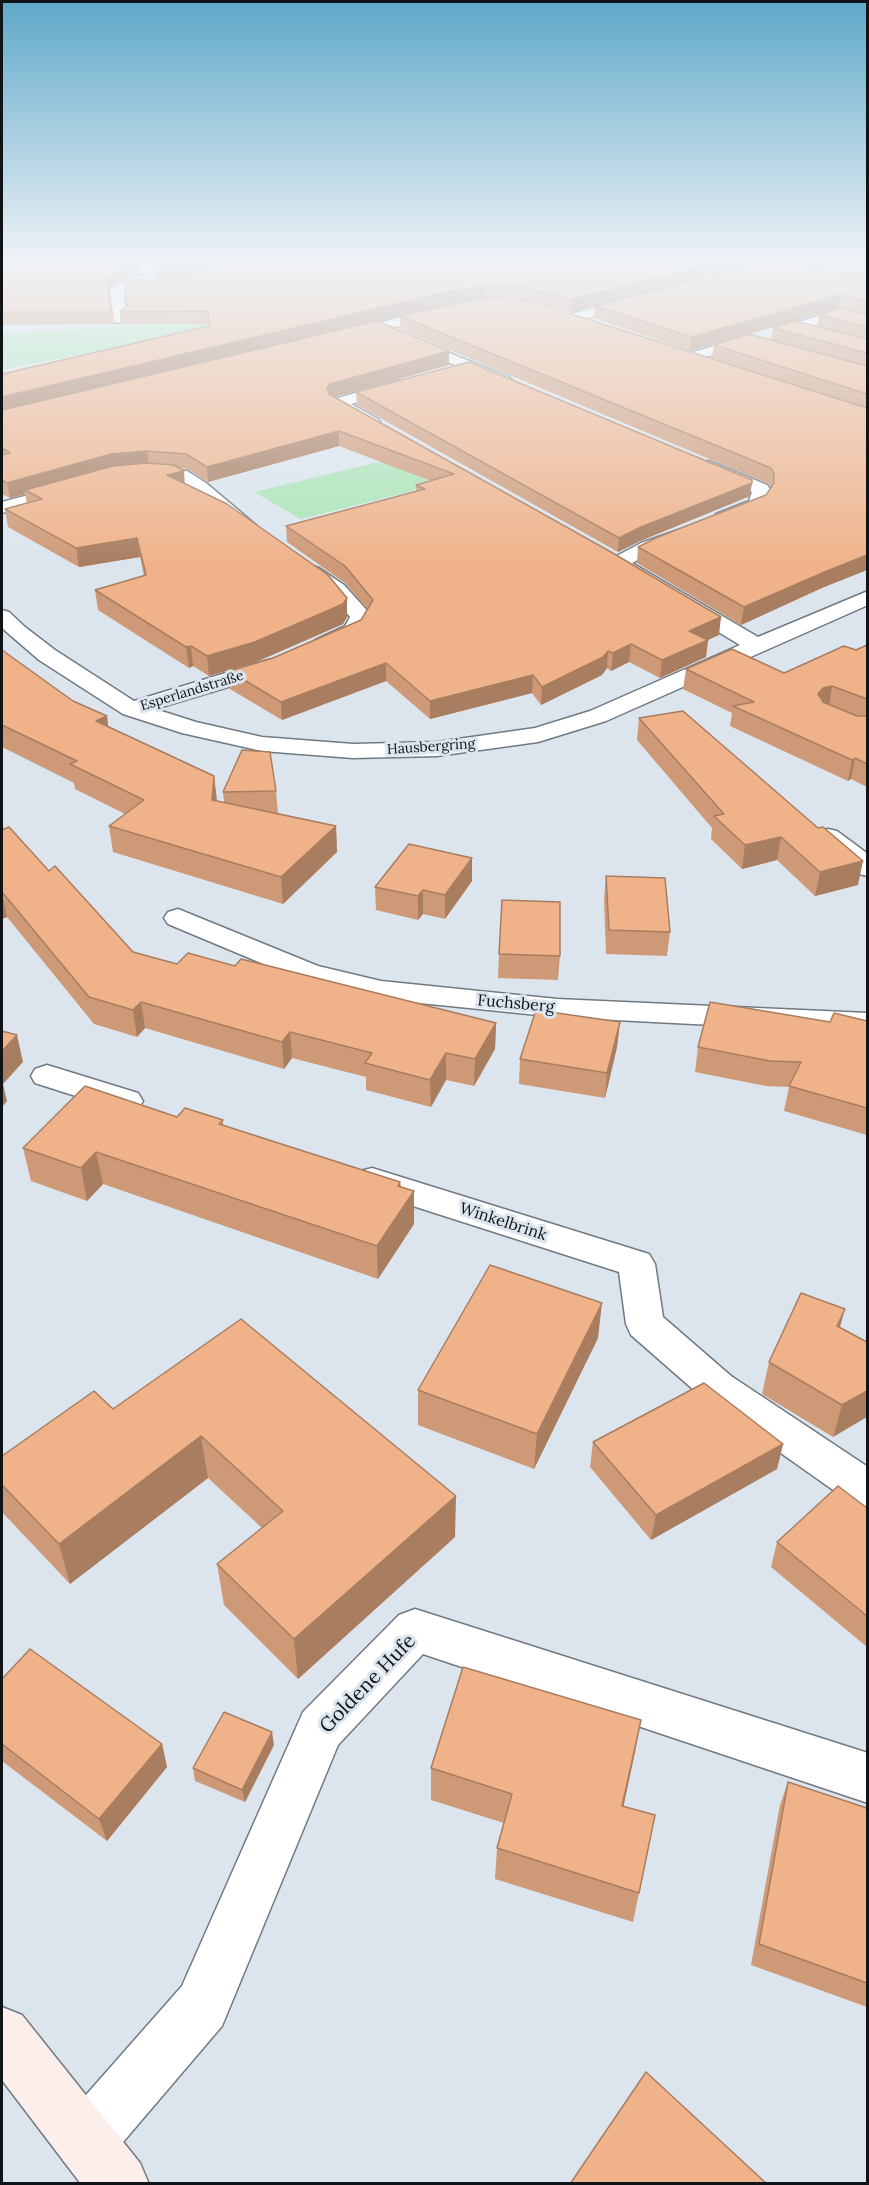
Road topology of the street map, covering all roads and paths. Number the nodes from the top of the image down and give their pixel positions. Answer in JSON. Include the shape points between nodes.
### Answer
{"nodes":[{"id":1,"x":465,"y":364,"type":"edge"},
{"id":2,"x":707,"y":364,"type":"edge"},
{"id":3,"x":710,"y":365,"type":"edge"},
{"id":4,"x":470,"y":366,"type":"junction"},
{"id":5,"x":448,"y":372,"type":"edge"},
{"id":6,"x":415,"y":381,"type":"edge"},
{"id":7,"x":524,"y":389,"type":"edge"},
{"id":8,"x":389,"y":432,"type":"edge"},
{"id":9,"x":696,"y":460,"type":"edge"},
{"id":10,"x":122,"y":475,"type":"edge"},
{"id":11,"x":92,"y":482,"type":"edge"},
{"id":12,"x":2,"y":508,"type":"edge"},
{"id":13,"x":709,"y":524,"type":"edge"},
{"id":14,"x":690,"y":531,"type":"edge"},
{"id":15,"x":261,"y":535,"type":"edge"},
{"id":16,"x":299,"y":562,"type":"edge"},
{"id":17,"x":867,"y":597,"type":"edge"},
{"id":18,"x":2,"y":616,"type":"edge"},
{"id":19,"x":757,"y":646,"type":"junction"},
{"id":20,"x":131,"y":709,"type":"junction"},
{"id":21,"x":808,"y":821,"type":"edge"},
{"id":22,"x":867,"y":868,"type":"edge"},
{"id":23,"x":178,"y":918,"type":"dead end"},
{"id":24,"x":867,"y":1023,"type":"edge"},
{"id":25,"x":47,"y":1076,"type":"dead end"},
{"id":26,"x":160,"y":1112,"type":"edge"},
{"id":27,"x":342,"y":1170,"type":"edge"},
{"id":28,"x":867,"y":1491,"type":"edge"},
{"id":29,"x":867,"y":1778,"type":"edge"},
{"id":30,"x":2,"y":2035,"type":"edge"},
{"id":31,"x":102,"y":2162,"type":"edge"}],
"edges":[{"from":1,"to":4,"type":"street"},
{"from":2,"to":3,"type":"street"},
{"from":4,"to":5,"type":"street"},
{"from":4,"to":7,"type":"street"},
{"from":6,"to":8,"type":"street","via":[[338,403]]},
{"from":9,"to":13,"type":"street","via":[[761,489],[756,506]]},
{"from":10,"to":15,"type":"street","via":[[180,475]]},
{"from":11,"to":12,"type":"street"},
{"from":14,"to":19,"type":"street","via":[[613,560]]},
{"from":16,"to":20,"type":"street","name":"Esperlandstraße","via":[[337,589],[362,616],[353,630],[265,669]]},
{"from":17,"to":19,"type":"street","name":"Hausbergring"},
{"from":18,"to":20,"type":"street","name":"Hausbergring","via":[[47,655]]},
{"from":19,"to":20,"type":"street","name":"Hausbergring","via":[[598,716],[538,735],[436,749],[353,751],[262,744],[190,728]]},
{"from":21,"to":22,"type":"street"},
{"from":23,"to":24,"type":"street","name":"Fuchsberg","via":[[308,972],[381,990],[557,1008]]},
{"from":25,"to":26,"type":"street"},
{"from":27,"to":28,"type":"street","name":"Winkelbrink","via":[[636,1264],[645,1324],[717,1387]]},
{"from":29,"to":31,"type":"street","name":"Goldene Hufe","via":[[415,1630],[320,1729],[202,2006]]},
{"from":30,"to":31,"type":"main road"}]}
